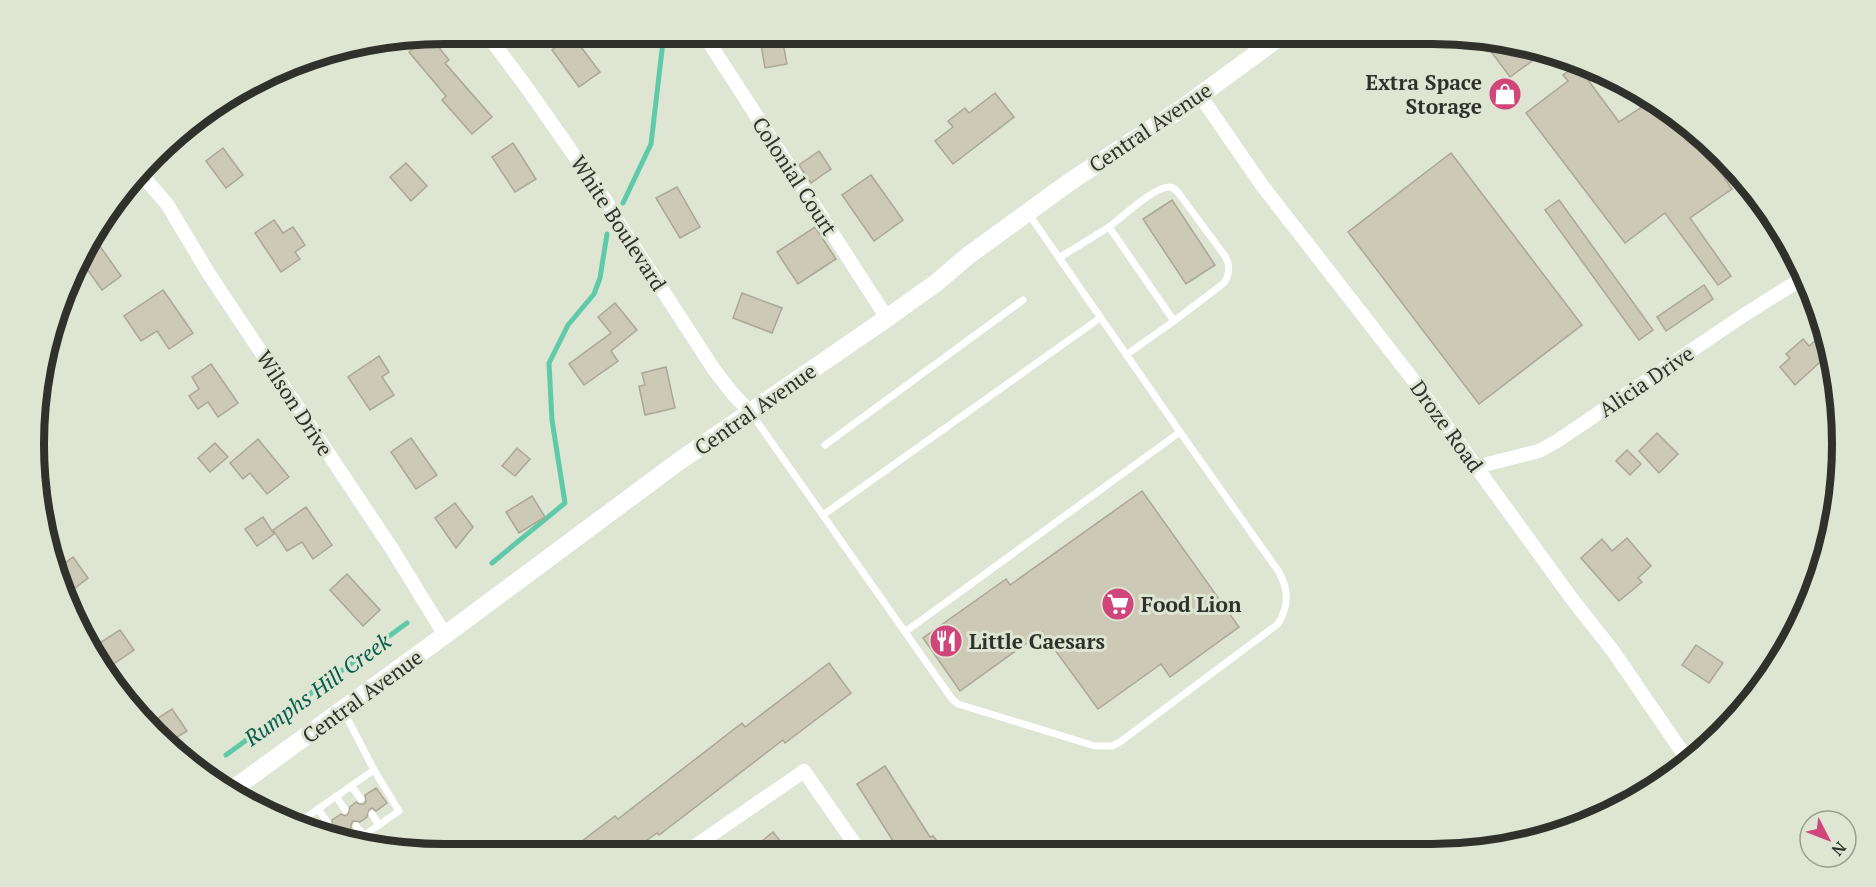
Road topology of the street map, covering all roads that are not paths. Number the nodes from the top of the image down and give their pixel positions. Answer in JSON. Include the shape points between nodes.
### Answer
{"nodes":[{"id":1,"x":494,"y":44,"type":"edge"},
{"id":2,"x":710,"y":44,"type":"edge"},
{"id":3,"x":1270,"y":44,"type":"edge"},
{"id":4,"x":1200,"y":94,"type":"junction"},
{"id":5,"x":145,"y":178,"type":"edge"},
{"id":6,"x":1028,"y":212,"type":"junction"},
{"id":7,"x":1109,"y":227,"type":"junction"},
{"id":8,"x":1059,"y":258,"type":"junction"},
{"id":9,"x":1798,"y":281,"type":"edge"},
{"id":10,"x":1023,"y":300,"type":"dead end"},
{"id":11,"x":887,"y":318,"type":"junction"},
{"id":12,"x":1100,"y":318,"type":"junction"},
{"id":13,"x":1174,"y":321,"type":"junction"},
{"id":14,"x":1126,"y":355,"type":"junction"},
{"id":15,"x":751,"y":413,"type":"junction"},
{"id":16,"x":1180,"y":432,"type":"junction"},
{"id":17,"x":825,"y":445,"type":"dead end"},
{"id":18,"x":1476,"y":467,"type":"junction"},
{"id":19,"x":823,"y":515,"type":"junction"},
{"id":20,"x":905,"y":632,"type":"junction"},
{"id":21,"x":445,"y":635,"type":"junction"},
{"id":22,"x":343,"y":710,"type":"junction"},
{"id":23,"x":1684,"y":754,"type":"edge"},
{"id":24,"x":374,"y":770,"type":"junction"},
{"id":25,"x":237,"y":786,"type":"edge"},
{"id":26,"x":351,"y":786,"type":"junction"},
{"id":27,"x":336,"y":796,"type":"junction"},
{"id":28,"x":361,"y":799,"type":"dead end"},
{"id":29,"x":318,"y":809,"type":"junction"},
{"id":30,"x":345,"y":810,"type":"dead end"},
{"id":31,"x":372,"y":814,"type":"dead end"},
{"id":32,"x":305,"y":818,"type":"edge"},
{"id":33,"x":328,"y":823,"type":"dead end"},
{"id":34,"x":356,"y":825,"type":"dead end"},
{"id":35,"x":379,"y":825,"type":"junction"},
{"id":36,"x":364,"y":836,"type":"joint"},
{"id":37,"x":698,"y":844,"type":"edge"},
{"id":38,"x":855,"y":844,"type":"edge"}],
"edges":[{"from":1,"to":15,"type":"street","name":"White Boulevard","via":[[606,201],[715,371]]},
{"from":2,"to":11,"type":"street","name":"Colonial Court"},
{"from":3,"to":4,"type":"street","name":"Central Avenue"},
{"from":4,"to":6,"type":"street","name":"Central Avenue"},
{"from":4,"to":18,"type":"street","name":"Droze Road","via":[[1261,184]]},
{"from":5,"to":21,"type":"street","name":"Wilson Drive","via":[[167,204],[208,274]]},
{"from":6,"to":8,"type":"lane"},
{"from":6,"to":11,"type":"street","name":"Central Avenue"},
{"from":7,"to":8,"type":"lane"},
{"from":7,"to":13,"type":"lane"},
{"from":7,"to":13,"type":"lane","via":[[1156,192],[1174,188],[1225,256],[1229,266],[1224,283]]},
{"from":8,"to":12,"type":"lane"},
{"from":9,"to":18,"type":"street","name":"Alicia Drive","via":[[1548,446]]},
{"from":10,"to":17,"type":"lane"},
{"from":11,"to":15,"type":"street","name":"Central Avenue"},
{"from":12,"to":14,"type":"lane"},
{"from":12,"to":19,"type":"lane"},
{"from":13,"to":14,"type":"lane"},
{"from":14,"to":16,"type":"lane"},
{"from":15,"to":19,"type":"lane"},
{"from":15,"to":21,"type":"street","name":"Central Avenue","via":[[678,462]]},
{"from":16,"to":20,"type":"lane"},
{"from":16,"to":20,"type":"lane","via":[[1279,572],[1286,584],[1287,606],[1278,624],[1120,742],[1095,746],[958,704]]},
{"from":18,"to":23,"type":"street","name":"Droze Road","via":[[1613,651]]},
{"from":19,"to":20,"type":"lane"},
{"from":21,"to":22,"type":"street","name":"Central Avenue"},
{"from":22,"to":24,"type":"lane"},
{"from":22,"to":25,"type":"street","name":"Central Avenue"},
{"from":24,"to":26,"type":"lane"},
{"from":24,"to":35,"type":"lane","via":[[399,811]]},
{"from":26,"to":27,"type":"lane"},
{"from":26,"to":28,"type":"lane"},
{"from":27,"to":29,"type":"lane"},
{"from":27,"to":30,"type":"lane"},
{"from":29,"to":32,"type":"lane"},
{"from":29,"to":33,"type":"lane"},
{"from":31,"to":35,"type":"lane"},
{"from":34,"to":36,"type":"lane"},
{"from":35,"to":36,"type":"lane"},
{"from":37,"to":38,"type":"street","via":[[804,771]]}]}
